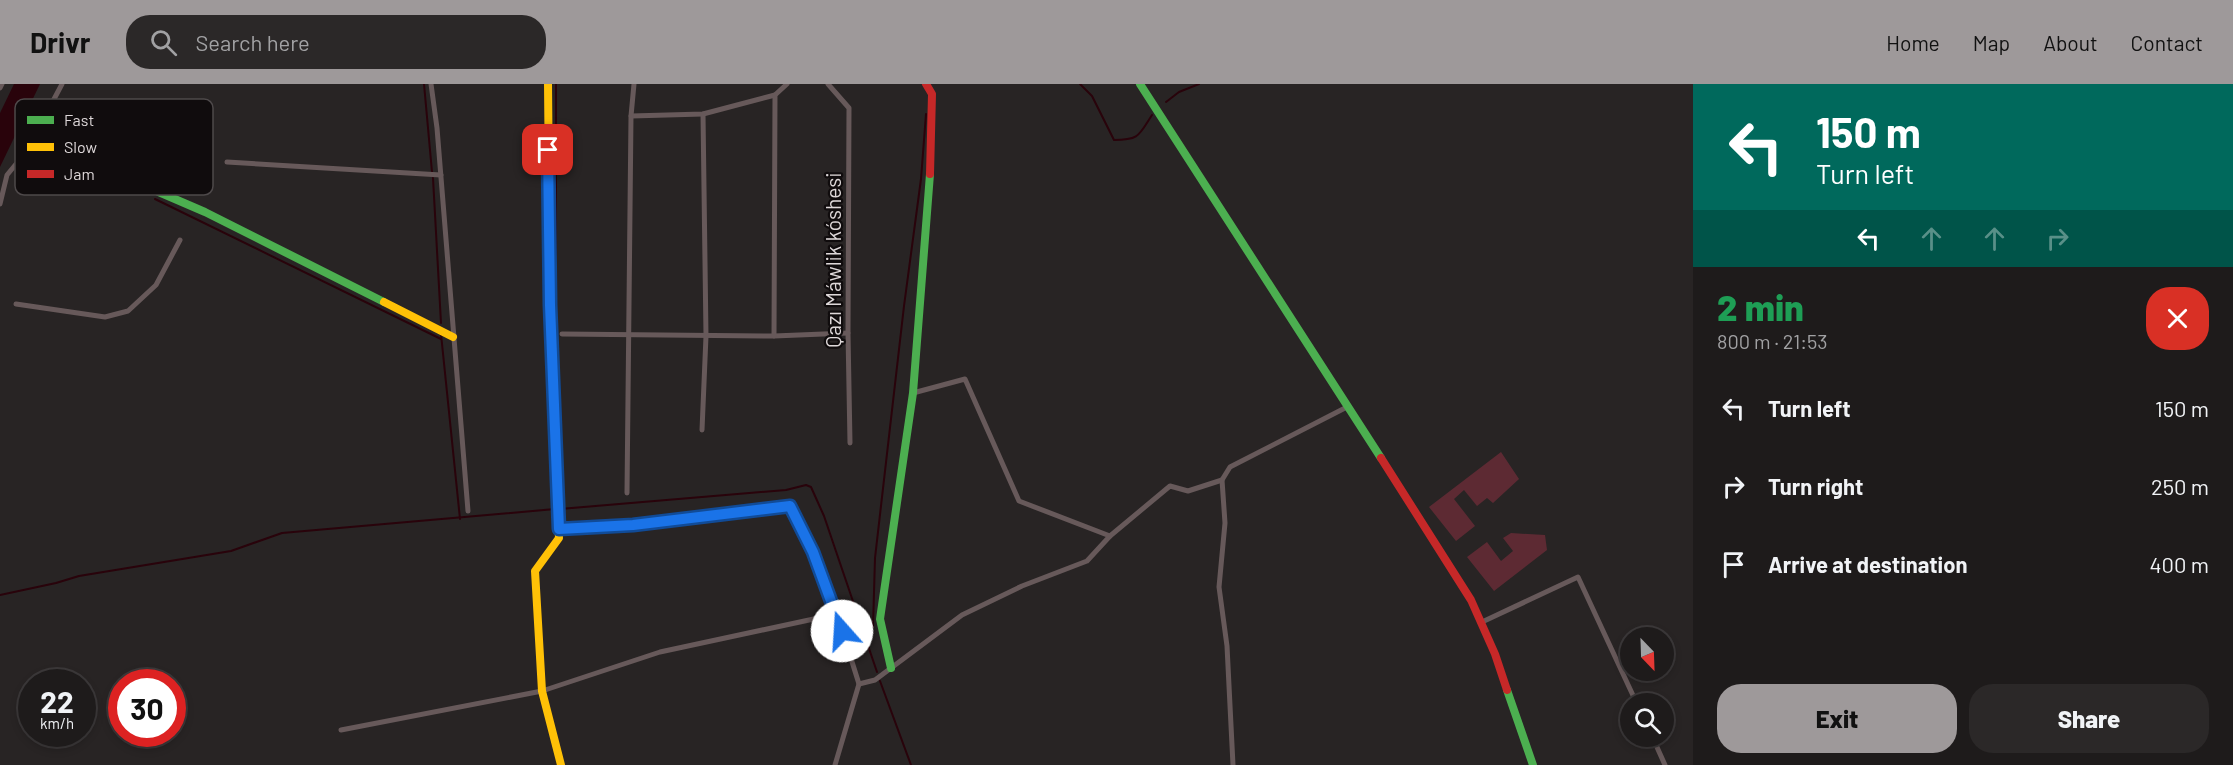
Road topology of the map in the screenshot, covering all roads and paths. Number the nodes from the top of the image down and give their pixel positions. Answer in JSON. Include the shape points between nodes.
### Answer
{"nodes":[{"id":1,"x":2,"y":84,"type":"edge"},
{"id":2,"x":62,"y":84,"type":"edge"},
{"id":3,"x":431,"y":84,"type":"edge"},
{"id":4,"x":548,"y":84,"type":"edge"},
{"id":5,"x":634,"y":84,"type":"edge"},
{"id":6,"x":787,"y":84,"type":"edge"},
{"id":7,"x":828,"y":84,"type":"edge"},
{"id":8,"x":1140,"y":84,"type":"edge"},
{"id":9,"x":928,"y":86,"type":"edge"},
{"id":10,"x":0,"y":88,"type":"edge"},
{"id":11,"x":775,"y":95,"type":"junction"},
{"id":12,"x":54,"y":99,"type":"edge"},
{"id":13,"x":703,"y":114,"type":"junction"},
{"id":14,"x":631,"y":116,"type":"junction"},
{"id":15,"x":227,"y":162,"type":"dead end"},
{"id":16,"x":15,"y":165,"type":"edge"},
{"id":17,"x":441,"y":175,"type":"junction"},
{"id":18,"x":166,"y":195,"type":"edge"},
{"id":19,"x":0,"y":204,"type":"edge"},
{"id":20,"x":180,"y":240,"type":"dead end"},
{"id":21,"x":16,"y":304,"type":"dead end"},
{"id":22,"x":848,"y":333,"type":"junction"},
{"id":23,"x":562,"y":334,"type":"dead end"},
{"id":24,"x":453,"y":336,"type":"junction"},
{"id":25,"x":629,"y":336,"type":"junction"},
{"id":26,"x":706,"y":336,"type":"junction"},
{"id":27,"x":774,"y":336,"type":"junction"},
{"id":28,"x":913,"y":393,"type":"junction"},
{"id":29,"x":1347,"y":408,"type":"junction"},
{"id":30,"x":702,"y":430,"type":"dead end"},
{"id":31,"x":850,"y":443,"type":"dead end"},
{"id":32,"x":1222,"y":480,"type":"junction"},
{"id":33,"x":627,"y":493,"type":"dead end"},
{"id":34,"x":468,"y":511,"type":"dead end"},
{"id":35,"x":559,"y":529,"type":"junction"},
{"id":36,"x":1110,"y":536,"type":"junction"},
{"id":37,"x":837,"y":614,"type":"junction"},
{"id":38,"x":1482,"y":622,"type":"junction"},
{"id":39,"x":891,"y":668,"type":"junction"},
{"id":40,"x":859,"y":684,"type":"junction"},
{"id":41,"x":542,"y":691,"type":"junction"},
{"id":42,"x":1632,"y":693,"type":"edge"},
{"id":43,"x":341,"y":730,"type":"dead end"},
{"id":44,"x":1657,"y":747,"type":"edge"},
{"id":45,"x":561,"y":765,"type":"edge"},
{"id":46,"x":835,"y":765,"type":"edge"},
{"id":47,"x":1233,"y":765,"type":"edge"},
{"id":48,"x":1533,"y":765,"type":"edge"},
{"id":49,"x":1665,"y":765,"type":"edge"}],
"edges":[{"from":1,"to":10,"type":"street"},
{"from":2,"to":12,"type":"street"},
{"from":3,"to":17,"type":"street"},
{"from":4,"to":35,"type":"street","via":[[550,305]]},
{"from":5,"to":14,"type":"street"},
{"from":6,"to":11,"type":"street"},
{"from":7,"to":22,"type":"street","name":"Qazı Máwlik kóshesi","via":[[849,108]]},
{"from":8,"to":29,"type":"street"},
{"from":9,"to":28,"type":"street","via":[[932,94],[932,142]]},
{"from":11,"to":13,"type":"street"},
{"from":11,"to":27,"type":"street"},
{"from":13,"to":14,"type":"street"},
{"from":13,"to":26,"type":"street"},
{"from":14,"to":25,"type":"street"},
{"from":15,"to":17,"type":"street"},
{"from":16,"to":19,"type":"street","via":[[7,175]]},
{"from":17,"to":24,"type":"street"},
{"from":18,"to":24,"type":"street"},
{"from":20,"to":21,"type":"street","via":[[156,285],[128,311],[105,317]]},
{"from":22,"to":27,"type":"street"},
{"from":22,"to":31,"type":"street","name":"Qazı Máwlik kóshesi"},
{"from":23,"to":25,"type":"street"},
{"from":24,"to":34,"type":"street"},
{"from":25,"to":26,"type":"street"},
{"from":25,"to":33,"type":"street"},
{"from":26,"to":27,"type":"street"},
{"from":26,"to":30,"type":"street"},
{"from":28,"to":36,"type":"street","via":[[965,379],[1019,501]]},
{"from":28,"to":39,"type":"street","via":[[880,619]]},
{"from":29,"to":32,"type":"street","via":[[1230,466]]},
{"from":29,"to":38,"type":"street","via":[[1449,564]]},
{"from":32,"to":36,"type":"street","via":[[1188,491],[1170,486]]},
{"from":32,"to":47,"type":"street","via":[[1226,523],[1219,588],[1227,646]]},
{"from":35,"to":37,"type":"street","via":[[633,525],[790,506]]},
{"from":35,"to":41,"type":"street","via":[[559,538],[535,572]]},
{"from":36,"to":39,"type":"street","via":[[1087,561],[962,615]]},
{"from":37,"to":40,"type":"street"},
{"from":37,"to":41,"type":"street","via":[[660,652]]},
{"from":38,"to":42,"type":"street","via":[[1578,577]]},
{"from":38,"to":48,"type":"street"},
{"from":39,"to":40,"type":"street","via":[[875,680]]},
{"from":40,"to":46,"type":"street"},
{"from":41,"to":43,"type":"street"},
{"from":41,"to":45,"type":"street"},
{"from":44,"to":49,"type":"street"}]}
